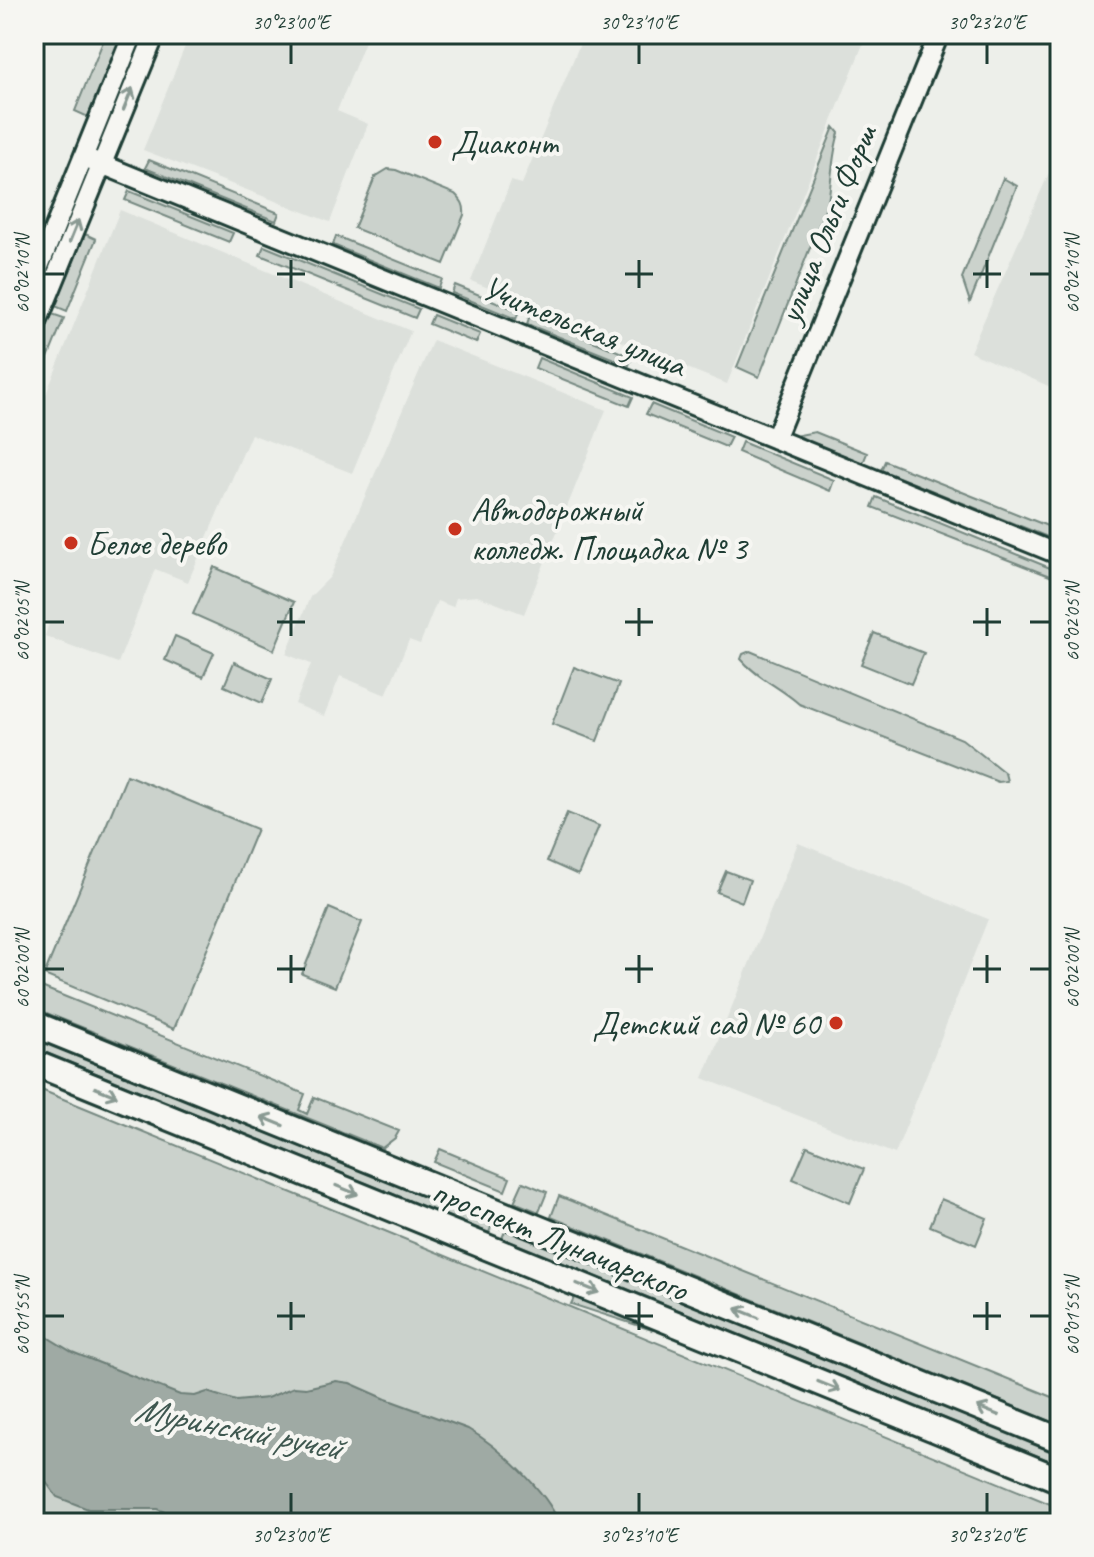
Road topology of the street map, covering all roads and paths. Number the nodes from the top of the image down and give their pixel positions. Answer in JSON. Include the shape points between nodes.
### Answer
{"nodes":[{"id":1,"x":133,"y":34,"type":"edge"},
{"id":2,"x":155,"y":34,"type":"edge"},
{"id":3,"x":939,"y":34,"type":"edge"},
{"id":4,"x":84,"y":157,"type":"junction"},
{"id":5,"x":102,"y":164,"type":"junction"},
{"id":6,"x":34,"y":279,"type":"edge"},
{"id":7,"x":34,"y":330,"type":"edge"},
{"id":8,"x":775,"y":439,"type":"junction"},
{"id":9,"x":1060,"y":555,"type":"edge"},
{"id":10,"x":34,"y":1024,"type":"edge"},
{"id":11,"x":34,"y":1063,"type":"edge"},
{"id":12,"x":1060,"y":1440,"type":"edge"},
{"id":13,"x":1060,"y":1480,"type":"edge"}],
"edges":[{"from":1,"to":4,"type":"street"},
{"from":5,"to":2,"type":"street","one_way":true},
{"from":3,"to":8,"type":"street","name":"улица Ольги Форш"},
{"from":4,"to":5,"type":"street","name":"Учительская улица"},
{"from":4,"to":6,"type":"street"},
{"from":7,"to":5,"type":"street","one_way":true},
{"from":5,"to":8,"type":"street","name":"Учительская улица"},
{"from":8,"to":9,"type":"street","name":"Учительская улица"},
{"from":12,"to":10,"type":"main road","name":"проспект Луначарского","one_way":true},
{"from":11,"to":13,"type":"main road","name":"проспект Луначарского","one_way":true}]}
